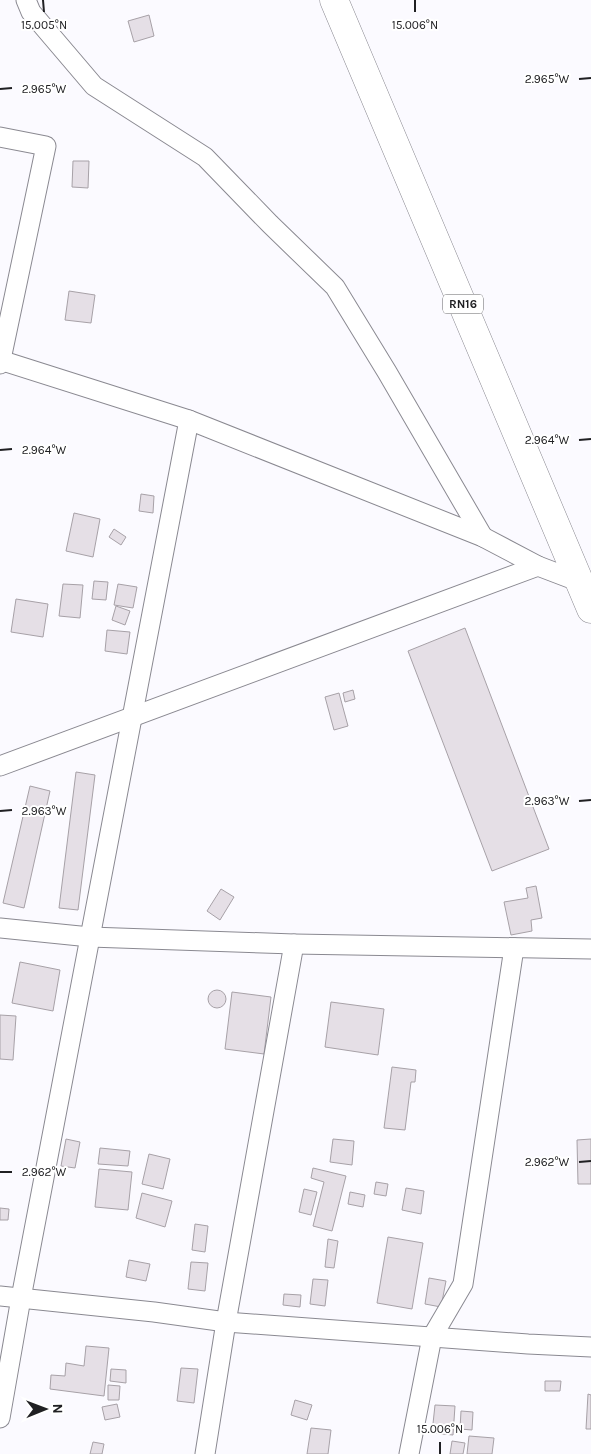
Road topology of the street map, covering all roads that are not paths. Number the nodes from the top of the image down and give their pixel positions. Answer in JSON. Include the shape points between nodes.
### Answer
{"nodes":[{"id":1,"x":26,"y":0,"type":"edge"},
{"id":2,"x":334,"y":0,"type":"edge"},
{"id":3,"x":0,"y":137,"type":"edge"},
{"id":4,"x":0,"y":362,"type":"edge"},
{"id":5,"x":189,"y":420,"type":"junction"},
{"id":6,"x":483,"y":537,"type":"junction"},
{"id":7,"x":538,"y":566,"type":"junction"},
{"id":8,"x":580,"y":582,"type":"junction"},
{"id":9,"x":591,"y":609,"type":"edge"},
{"id":10,"x":132,"y":717,"type":"junction"},
{"id":11,"x":0,"y":766,"type":"edge"},
{"id":12,"x":0,"y":928,"type":"edge"},
{"id":13,"x":90,"y":937,"type":"junction"},
{"id":14,"x":294,"y":944,"type":"junction"},
{"id":15,"x":514,"y":948,"type":"junction"},
{"id":16,"x":591,"y":949,"type":"edge"},
{"id":17,"x":0,"y":1296,"type":"edge"},
{"id":18,"x":21,"y":1298,"type":"junction"},
{"id":19,"x":226,"y":1322,"type":"junction"},
{"id":20,"x":432,"y":1337,"type":"junction"},
{"id":21,"x":591,"y":1346,"type":"edge"},
{"id":22,"x":0,"y":1418,"type":"edge"},
{"id":23,"x":204,"y":1454,"type":"edge"},
{"id":24,"x":409,"y":1454,"type":"edge"}],
"edges":[{"from":1,"to":6,"type":"street","via":[[31,12],[94,86],[205,156],[334,287]]},
{"from":2,"to":8,"type":"main road","number":"RN16"},
{"from":3,"to":4,"type":"street","via":[[46,146]]},
{"from":4,"to":5,"type":"street"},
{"from":5,"to":6,"type":"street"},
{"from":5,"to":10,"type":"street"},
{"from":6,"to":7,"type":"street"},
{"from":7,"to":8,"type":"street"},
{"from":7,"to":10,"type":"street"},
{"from":8,"to":9,"type":"main road","number":"RN16"},
{"from":10,"to":11,"type":"street"},
{"from":10,"to":13,"type":"street"},
{"from":12,"to":13,"type":"street"},
{"from":13,"to":14,"type":"street"},
{"from":13,"to":18,"type":"street"},
{"from":14,"to":15,"type":"street"},
{"from":14,"to":19,"type":"street"},
{"from":15,"to":16,"type":"street"},
{"from":15,"to":20,"type":"street","via":[[463,1284]]},
{"from":17,"to":18,"type":"street"},
{"from":18,"to":19,"type":"street"},
{"from":18,"to":22,"type":"street"},
{"from":19,"to":20,"type":"street"},
{"from":19,"to":23,"type":"street"},
{"from":20,"to":21,"type":"street"},
{"from":20,"to":24,"type":"street"}]}
